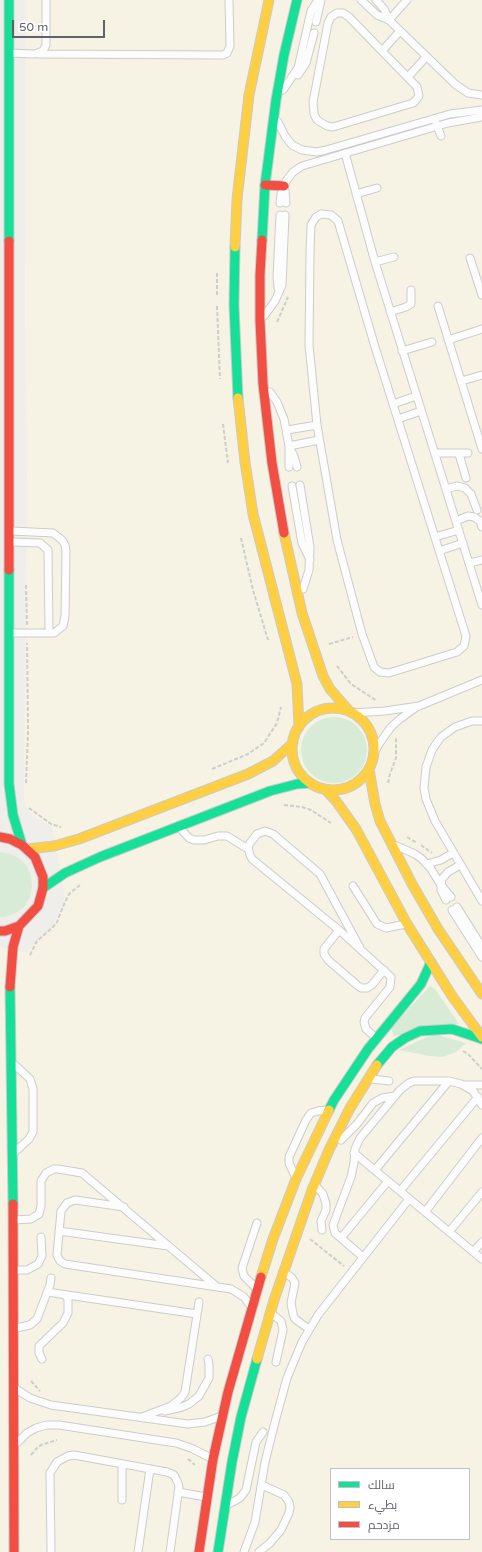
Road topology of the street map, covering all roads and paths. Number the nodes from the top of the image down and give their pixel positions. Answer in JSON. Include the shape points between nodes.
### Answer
{"nodes":[{"id":1,"x":9,"y":0,"type":"edge"},
{"id":2,"x":46,"y":0,"type":"edge"},
{"id":3,"x":229,"y":0,"type":"edge"},
{"id":4,"x":269,"y":0,"type":"edge"},
{"id":5,"x":297,"y":0,"type":"edge"},
{"id":6,"x":319,"y":0,"type":"edge"},
{"id":7,"x":361,"y":0,"type":"edge"},
{"id":8,"x":376,"y":0,"type":"edge"},
{"id":9,"x":407,"y":0,"type":"edge"},
{"id":10,"x":388,"y":20,"type":"junction"},
{"id":11,"x":316,"y":22,"type":"dead end"},
{"id":12,"x":400,"y":31,"type":"junction"},
{"id":13,"x":314,"y":33,"type":"dead end"},
{"id":14,"x":382,"y":51,"type":"junction"},
{"id":15,"x":9,"y":53,"type":"junction"},
{"id":16,"x":38,"y":54,"type":"junction"},
{"id":17,"x":426,"y":57,"type":"junction"},
{"id":18,"x":408,"y":78,"type":"junction"},
{"id":19,"x":291,"y":80,"type":"junction"},
{"id":20,"x":482,"y":95,"type":"edge"},
{"id":21,"x":276,"y":100,"type":"junction"},
{"id":22,"x":482,"y":110,"type":"edge"},
{"id":23,"x":274,"y":112,"type":"junction"},
{"id":24,"x":482,"y":117,"type":"edge"},
{"id":25,"x":435,"y":119,"type":"junction"},
{"id":26,"x":439,"y":126,"type":"junction"},
{"id":27,"x":442,"y":136,"type":"dead end"},
{"id":28,"x":345,"y":153,"type":"junction"},
{"id":29,"x":265,"y":185,"type":"junction"},
{"id":30,"x":284,"y":186,"type":"junction"},
{"id":31,"x":376,"y":188,"type":"dead end"},
{"id":32,"x":356,"y":194,"type":"junction"},
{"id":33,"x":283,"y":203,"type":"dead end"},
{"id":34,"x":282,"y":215,"type":"dead end"},
{"id":35,"x":394,"y":257,"type":"dead end"},
{"id":36,"x":470,"y":258,"type":"dead end"},
{"id":37,"x":375,"y":262,"type":"junction"},
{"id":38,"x":411,"y":290,"type":"dead end"},
{"id":39,"x":482,"y":295,"type":"edge"},
{"id":40,"x":438,"y":306,"type":"dead end"},
{"id":41,"x":390,"y":312,"type":"junction"},
{"id":42,"x":260,"y":321,"type":"junction"},
{"id":43,"x":482,"y":329,"type":"edge"},
{"id":44,"x":448,"y":340,"type":"junction"},
{"id":45,"x":432,"y":342,"type":"dead end"},
{"id":46,"x":402,"y":352,"type":"junction"},
{"id":47,"x":218,"y":357,"type":"dead end"},
{"id":48,"x":482,"y":374,"type":"edge"},
{"id":49,"x":220,"y":380,"type":"dead end"},
{"id":50,"x":461,"y":381,"type":"junction"},
{"id":51,"x":263,"y":384,"type":"junction"},
{"id":52,"x":416,"y":396,"type":"junction"},
{"id":53,"x":393,"y":404,"type":"junction"},
{"id":54,"x":421,"y":411,"type":"junction"},
{"id":55,"x":223,"y":418,"type":"dead end"},
{"id":56,"x":398,"y":419,"type":"junction"},
{"id":57,"x":317,"y":425,"type":"junction"},
{"id":58,"x":286,"y":430,"type":"junction"},
{"id":59,"x":319,"y":440,"type":"junction"},
{"id":60,"x":289,"y":446,"type":"junction"},
{"id":61,"x":482,"y":449,"type":"edge"},
{"id":62,"x":435,"y":453,"type":"junction"},
{"id":63,"x":468,"y":453,"type":"dead end"},
{"id":64,"x":459,"y":454,"type":"junction"},
{"id":65,"x":228,"y":464,"type":"dead end"},
{"id":66,"x":289,"y":467,"type":"dead end"},
{"id":67,"x":297,"y":467,"type":"dead end"},
{"id":68,"x":466,"y":478,"type":"dead end"},
{"id":69,"x":296,"y":485,"type":"dead end"},
{"id":70,"x":446,"y":489,"type":"junction"},
{"id":71,"x":477,"y":510,"type":"dead end"},
{"id":72,"x":456,"y":521,"type":"junction"},
{"id":73,"x":482,"y":527,"type":"edge"},
{"id":74,"x":9,"y":530,"type":"junction"},
{"id":75,"x":459,"y":530,"type":"junction"},
{"id":76,"x":240,"y":532,"type":"dead end"},
{"id":77,"x":435,"y":537,"type":"junction"},
{"id":78,"x":9,"y":542,"type":"junction"},
{"id":79,"x":463,"y":543,"type":"junction"},
{"id":80,"x":439,"y":551,"type":"junction"},
{"id":81,"x":482,"y":560,"type":"edge"},
{"id":82,"x":470,"y":563,"type":"junction"},
{"id":83,"x":26,"y":580,"type":"dead end"},
{"id":84,"x":481,"y":595,"type":"edge"},
{"id":85,"x":299,"y":597,"type":"junction"},
{"id":86,"x":482,"y":605,"type":"edge"},
{"id":87,"x":9,"y":633,"type":"junction"},
{"id":88,"x":27,"y":633,"type":"junction"},
{"id":89,"x":49,"y":633,"type":"junction"},
{"id":90,"x":362,"y":634,"type":"junction"},
{"id":91,"x":327,"y":645,"type":"dead end"},
{"id":92,"x":269,"y":646,"type":"dead end"},
{"id":93,"x":482,"y":680,"type":"edge"},
{"id":94,"x":282,"y":703,"type":"dead end"},
{"id":95,"x":419,"y":706,"type":"junction"},
{"id":96,"x":351,"y":712,"type":"junction"},
{"id":97,"x":482,"y":721,"type":"edge"},
{"id":98,"x":299,"y":727,"type":"junction"},
{"id":99,"x":293,"y":743,"type":"junction"},
{"id":100,"x":374,"y":753,"type":"junction"},
{"id":101,"x":369,"y":769,"type":"junction"},
{"id":102,"x":207,"y":771,"type":"dead end"},
{"id":103,"x":310,"y":782,"type":"junction"},
{"id":104,"x":25,"y":789,"type":"dead end"},
{"id":105,"x":325,"y":789,"type":"junction"},
{"id":106,"x":26,"y":802,"type":"dead end"},
{"id":107,"x":281,"y":805,"type":"dead end"},
{"id":108,"x":178,"y":826,"type":"junction"},
{"id":109,"x":64,"y":827,"type":"dead end"},
{"id":110,"x":335,"y":827,"type":"dead end"},
{"id":111,"x":0,"y":837,"type":"edge"},
{"id":112,"x":391,"y":843,"type":"junction"},
{"id":113,"x":25,"y":847,"type":"junction"},
{"id":114,"x":248,"y":849,"type":"junction"},
{"id":115,"x":452,"y":853,"type":"junction"},
{"id":116,"x":427,"y":864,"type":"junction"},
{"id":117,"x":460,"y":865,"type":"junction"},
{"id":118,"x":82,"y":884,"type":"dead end"},
{"id":119,"x":441,"y":885,"type":"junction"},
{"id":120,"x":353,"y":886,"type":"dead end"},
{"id":121,"x":43,"y":888,"type":"junction"},
{"id":122,"x":448,"y":898,"type":"dead end"},
{"id":123,"x":482,"y":902,"type":"edge"},
{"id":124,"x":407,"y":924,"type":"junction"},
{"id":125,"x":19,"y":926,"type":"junction"},
{"id":126,"x":339,"y":930,"type":"junction"},
{"id":127,"x":0,"y":931,"type":"edge"},
{"id":128,"x":482,"y":947,"type":"edge"},
{"id":129,"x":360,"y":948,"type":"junction"},
{"id":130,"x":482,"y":957,"type":"edge"},
{"id":131,"x":29,"y":958,"type":"dead end"},
{"id":132,"x":431,"y":962,"type":"junction"},
{"id":133,"x":384,"y":970,"type":"junction"},
{"id":134,"x":482,"y":994,"type":"edge"},
{"id":135,"x":482,"y":1038,"type":"edge"},
{"id":136,"x":376,"y":1039,"type":"junction"},
{"id":137,"x":462,"y":1050,"type":"dead end"},
{"id":138,"x":11,"y":1062,"type":"junction"},
{"id":139,"x":482,"y":1069,"type":"edge"},
{"id":140,"x":368,"y":1079,"type":"junction"},
{"id":141,"x":389,"y":1081,"type":"dead end"},
{"id":142,"x":449,"y":1081,"type":"junction"},
{"id":143,"x":465,"y":1085,"type":"junction"},
{"id":144,"x":482,"y":1085,"type":"edge"},
{"id":145,"x":395,"y":1096,"type":"junction"},
{"id":146,"x":478,"y":1097,"type":"junction"},
{"id":147,"x":482,"y":1105,"type":"edge"},
{"id":148,"x":329,"y":1110,"type":"junction"},
{"id":149,"x":482,"y":1138,"type":"edge"},
{"id":150,"x":329,"y":1150,"type":"junction"},
{"id":151,"x":354,"y":1153,"type":"junction"},
{"id":152,"x":12,"y":1155,"type":"junction"},
{"id":153,"x":375,"y":1170,"type":"junction"},
{"id":154,"x":296,"y":1179,"type":"junction"},
{"id":155,"x":388,"y":1181,"type":"junction"},
{"id":156,"x":315,"y":1184,"type":"junction"},
{"id":157,"x":400,"y":1190,"type":"junction"},
{"id":158,"x":482,"y":1192,"type":"edge"},
{"id":159,"x":409,"y":1199,"type":"junction"},
{"id":160,"x":124,"y":1207,"type":"junction"},
{"id":161,"x":425,"y":1212,"type":"junction"},
{"id":162,"x":13,"y":1220,"type":"junction"},
{"id":163,"x":257,"y":1223,"type":"dead end"},
{"id":164,"x":298,"y":1229,"type":"junction"},
{"id":165,"x":322,"y":1230,"type":"dead end"},
{"id":166,"x":59,"y":1231,"type":"junction"},
{"id":167,"x":449,"y":1232,"type":"junction"},
{"id":168,"x":41,"y":1237,"type":"dead end"},
{"id":169,"x":341,"y":1238,"type":"junction"},
{"id":170,"x":482,"y":1242,"type":"edge"},
{"id":171,"x":169,"y":1246,"type":"junction"},
{"id":172,"x":474,"y":1252,"type":"junction"},
{"id":173,"x":363,"y":1257,"type":"junction"},
{"id":174,"x":482,"y":1260,"type":"edge"},
{"id":175,"x":14,"y":1270,"type":"junction"},
{"id":176,"x":283,"y":1272,"type":"junction"},
{"id":177,"x":351,"y":1272,"type":"junction"},
{"id":178,"x":51,"y":1278,"type":"dead end"},
{"id":179,"x":216,"y":1286,"type":"junction"},
{"id":180,"x":257,"y":1288,"type":"junction"},
{"id":181,"x":48,"y":1292,"type":"junction"},
{"id":182,"x":65,"y":1294,"type":"junction"},
{"id":183,"x":198,"y":1302,"type":"dead end"},
{"id":184,"x":251,"y":1307,"type":"junction"},
{"id":185,"x":270,"y":1313,"type":"junction"},
{"id":186,"x":197,"y":1314,"type":"junction"},
{"id":187,"x":14,"y":1328,"type":"junction"},
{"id":188,"x":309,"y":1329,"type":"junction"},
{"id":189,"x":42,"y":1359,"type":"dead end"},
{"id":190,"x":208,"y":1359,"type":"dead end"},
{"id":191,"x":276,"y":1362,"type":"dead end"},
{"id":192,"x":29,"y":1377,"type":"dead end"},
{"id":193,"x":14,"y":1387,"type":"junction"},
{"id":194,"x":45,"y":1393,"type":"dead end"},
{"id":195,"x":160,"y":1411,"type":"junction"},
{"id":196,"x":222,"y":1416,"type":"junction"},
{"id":197,"x":140,"y":1417,"type":"junction"},
{"id":198,"x":263,"y":1432,"type":"dead end"},
{"id":199,"x":57,"y":1440,"type":"dead end"},
{"id":200,"x":14,"y":1447,"type":"junction"},
{"id":201,"x":30,"y":1458,"type":"dead end"},
{"id":202,"x":213,"y":1459,"type":"junction"},
{"id":203,"x":122,"y":1464,"type":"junction"},
{"id":204,"x":150,"y":1469,"type":"junction"},
{"id":205,"x":262,"y":1485,"type":"junction"},
{"id":206,"x":178,"y":1492,"type":"junction"},
{"id":207,"x":206,"y":1497,"type":"junction"},
{"id":208,"x":122,"y":1500,"type":"dead end"},
{"id":209,"x":225,"y":1505,"type":"junction"},
{"id":210,"x":14,"y":1552,"type":"edge"},
{"id":211,"x":51,"y":1552,"type":"edge"},
{"id":212,"x":138,"y":1552,"type":"edge"},
{"id":213,"x":170,"y":1552,"type":"edge"},
{"id":214,"x":199,"y":1552,"type":"edge"},
{"id":215,"x":218,"y":1552,"type":"edge"},
{"id":216,"x":244,"y":1552,"type":"edge"},
{"id":217,"x":259,"y":1552,"type":"edge"}],
"edges":[{"from":1,"to":15,"type":"street"},
{"from":2,"to":16,"type":"lane","via":[[46,45]]},
{"from":3,"to":16,"type":"lane","via":[[230,46],[223,55]]},
{"from":4,"to":98,"type":"street","via":[[250,95],[237,199],[234,297],[236,357],[239,410],[253,514],[296,684]]},
{"from":5,"to":21,"type":"street"},
{"from":6,"to":11,"type":"lane"},
{"from":6,"to":19,"type":"lane","via":[[311,11],[300,61]]},
{"from":7,"to":10,"type":"lane"},
{"from":8,"to":10,"type":"lane","via":[[384,9]]},
{"from":9,"to":10,"type":"lane"},
{"from":10,"to":12,"type":"lane"},
{"from":12,"to":14,"type":"lane"},
{"from":12,"to":17,"type":"lane"},
{"from":13,"to":19,"type":"lane","via":[[306,63]]},
{"from":14,"to":18,"type":"lane"},
{"from":14,"to":18,"type":"lane","via":[[349,17],[343,13],[331,17],[313,102],[316,120],[326,126],[332,126],[413,103],[419,92]]},
{"from":15,"to":16,"type":"lane"},
{"from":15,"to":74,"type":"street"},
{"from":17,"to":18,"type":"lane"},
{"from":17,"to":20,"type":"lane","via":[[468,93]]},
{"from":19,"to":21,"type":"lane"},
{"from":21,"to":23,"type":"street"},
{"from":22,"to":25,"type":"lane"},
{"from":23,"to":25,"type":"lane","via":[[288,141],[297,148],[313,152]]},
{"from":23,"to":29,"type":"street"},
{"from":24,"to":26,"type":"lane"},
{"from":25,"to":26,"type":"lane"},
{"from":26,"to":27,"type":"lane"},
{"from":26,"to":28,"type":"lane"},
{"from":28,"to":30,"type":"lane","via":[[302,166],[289,176]]},
{"from":28,"to":32,"type":"lane"},
{"from":29,"to":30,"type":"street"},
{"from":29,"to":42,"type":"street","via":[[261,236]]},
{"from":30,"to":33,"type":"lane"},
{"from":31,"to":32,"type":"lane"},
{"from":32,"to":37,"type":"lane"},
{"from":34,"to":42,"type":"lane","via":[[282,281],[271,308]]},
{"from":35,"to":37,"type":"lane"},
{"from":36,"to":39,"type":"lane"},
{"from":37,"to":41,"type":"lane"},
{"from":38,"to":41,"type":"lane","via":[[411,304]]},
{"from":40,"to":44,"type":"lane"},
{"from":41,"to":46,"type":"lane"},
{"from":42,"to":51,"type":"street"},
{"from":43,"to":44,"type":"lane"},
{"from":44,"to":50,"type":"lane"},
{"from":45,"to":46,"type":"lane"},
{"from":46,"to":52,"type":"lane"},
{"from":47,"to":49,"type":"path"},
{"from":48,"to":50,"type":"lane"},
{"from":50,"to":61,"type":"lane"},
{"from":51,"to":58,"type":"lane","via":[[282,412]]},
{"from":51,"to":85,"type":"street","via":[[279,508]]},
{"from":52,"to":53,"type":"lane"},
{"from":52,"to":54,"type":"lane"},
{"from":53,"to":56,"type":"lane"},
{"from":53,"to":57,"type":"lane","via":[[338,221],[330,215],[321,214],[311,226],[310,252],[309,345]]},
{"from":54,"to":56,"type":"lane"},
{"from":54,"to":62,"type":"lane"},
{"from":55,"to":65,"type":"path"},
{"from":56,"to":77,"type":"lane"},
{"from":57,"to":58,"type":"lane"},
{"from":57,"to":59,"type":"lane"},
{"from":58,"to":60,"type":"lane"},
{"from":59,"to":60,"type":"lane"},
{"from":59,"to":90,"type":"lane","via":[[338,540]]},
{"from":60,"to":66,"type":"lane"},
{"from":60,"to":67,"type":"lane"},
{"from":62,"to":64,"type":"lane"},
{"from":62,"to":70,"type":"lane"},
{"from":63,"to":64,"type":"lane"},
{"from":64,"to":68,"type":"lane"},
{"from":69,"to":85,"type":"lane","via":[[310,541],[307,579]]},
{"from":70,"to":71,"type":"lane","via":[[457,486],[465,488],[471,494]]},
{"from":70,"to":72,"type":"lane"},
{"from":72,"to":73,"type":"lane","via":[[468,516],[474,517],[480,521]]},
{"from":72,"to":75,"type":"lane"},
{"from":74,"to":78,"type":"street"},
{"from":74,"to":89,"type":"lane","via":[[53,533],[58,535],[65,545],[65,621],[59,630]]},
{"from":75,"to":77,"type":"lane"},
{"from":75,"to":79,"type":"lane"},
{"from":76,"to":92,"type":"path"},
{"from":77,"to":80,"type":"lane"},
{"from":78,"to":87,"type":"street"},
{"from":78,"to":89,"type":"lane","via":[[40,543],[48,550]]},
{"from":79,"to":80,"type":"lane"},
{"from":79,"to":82,"type":"lane"},
{"from":80,"to":90,"type":"lane","via":[[466,636],[466,643],[462,648],[454,653],[384,673],[371,663]]},
{"from":81,"to":82,"type":"lane"},
{"from":82,"to":84,"type":"lane"},
{"from":83,"to":88,"type":"path"},
{"from":84,"to":86,"type":"lane"},
{"from":85,"to":96,"type":"street","via":[[323,676],[330,689]]},
{"from":87,"to":88,"type":"lane"},
{"from":87,"to":113,"type":"street","via":[[10,800]]},
{"from":88,"to":89,"type":"lane"},
{"from":88,"to":104,"type":"path","via":[[28,731]]},
{"from":90,"to":91,"type":"path"},
{"from":93,"to":95,"type":"lane"},
{"from":94,"to":102,"type":"path","via":[[277,723],[264,743],[248,754]]},
{"from":95,"to":96,"type":"lane"},
{"from":95,"to":100,"type":"lane","via":[[391,727]]},
{"from":96,"to":98,"type":"street","via":[[339,709],[316,712]]},
{"from":96,"to":100,"type":"street","via":[[369,729]]},
{"from":97,"to":115,"type":"lane","via":[[463,724],[441,737],[432,750],[426,767],[426,799]]},
{"from":98,"to":99,"type":"street"},
{"from":99,"to":103,"type":"street","via":[[294,761]]},
{"from":99,"to":113,"type":"street","via":[[272,761],[248,774],[79,839],[54,846]]},
{"from":100,"to":101,"type":"street"},
{"from":101,"to":105,"type":"street","via":[[350,786],[335,790]]},
{"from":101,"to":112,"type":"street","via":[[380,821]]},
{"from":103,"to":105,"type":"street"},
{"from":103,"to":108,"type":"street","via":[[270,791]]},
{"from":105,"to":124,"type":"street","via":[[356,829]]},
{"from":106,"to":109,"type":"path","via":[[29,809],[51,824]]},
{"from":107,"to":110,"type":"path","via":[[311,810]]},
{"from":108,"to":114,"type":"lane","via":[[194,840],[227,836]]},
{"from":108,"to":121,"type":"street","via":[[77,866]]},
{"from":111,"to":113,"type":"street"},
{"from":112,"to":116,"type":"lane","via":[[415,854]]},
{"from":112,"to":134,"type":"street","via":[[438,929]]},
{"from":113,"to":121,"type":"street","via":[[40,867]]},
{"from":114,"to":126,"type":"lane","via":[[252,859]]},
{"from":114,"to":129,"type":"lane","via":[[257,834],[269,832],[316,870],[323,878]]},
{"from":115,"to":116,"type":"lane"},
{"from":115,"to":117,"type":"lane"},
{"from":116,"to":119,"type":"lane"},
{"from":117,"to":119,"type":"lane","via":[[448,872]]},
{"from":117,"to":123,"type":"lane"},
{"from":118,"to":131,"type":"path","via":[[70,894],[54,927],[37,941]]},
{"from":119,"to":122,"type":"lane"},
{"from":120,"to":124,"type":"lane","via":[[381,927],[392,928]]},
{"from":121,"to":125,"type":"street","via":[[33,914]]},
{"from":124,"to":132,"type":"street"},
{"from":125,"to":127,"type":"street"},
{"from":125,"to":138,"type":"street","via":[[11,968]]},
{"from":126,"to":129,"type":"lane"},
{"from":126,"to":133,"type":"lane","via":[[324,948],[328,960],[361,988],[372,985]]},
{"from":128,"to":130,"type":"lane","via":[[454,908]]},
{"from":129,"to":133,"type":"lane"},
{"from":132,"to":135,"type":"street"},
{"from":132,"to":136,"type":"street","via":[[414,994]]},
{"from":133,"to":136,"type":"lane","via":[[391,977],[391,984],[367,1014],[364,1022],[366,1029]]},
{"from":135,"to":140,"type":"street","via":[[452,1029],[420,1031],[392,1047]]},
{"from":136,"to":148,"type":"street"},
{"from":137,"to":139,"type":"path"},
{"from":138,"to":152,"type":"street"},
{"from":138,"to":152,"type":"lane","via":[[27,1075],[33,1089],[32,1135]]},
{"from":140,"to":141,"type":"lane"},
{"from":140,"to":150,"type":"street"},
{"from":142,"to":143,"type":"lane"},
{"from":142,"to":145,"type":"lane","via":[[414,1081],[404,1086]]},
{"from":142,"to":153,"type":"lane"},
{"from":143,"to":144,"type":"lane"},
{"from":143,"to":146,"type":"lane"},
{"from":145,"to":150,"type":"lane","via":[[382,1098],[373,1103],[352,1130]]},
{"from":145,"to":151,"type":"lane","via":[[360,1138]]},
{"from":146,"to":147,"type":"lane"},
{"from":146,"to":157,"type":"lane"},
{"from":148,"to":154,"type":"street"},
{"from":148,"to":154,"type":"lane","via":[[315,1111],[306,1120],[289,1157],[290,1167]]},
{"from":149,"to":161,"type":"lane"},
{"from":150,"to":156,"type":"street"},
{"from":151,"to":153,"type":"lane"},
{"from":151,"to":169,"type":"lane","via":[[353,1170],[333,1225],[335,1233]]},
{"from":152,"to":162,"type":"street"},
{"from":153,"to":155,"type":"lane"},
{"from":154,"to":180,"type":"street"},
{"from":155,"to":157,"type":"lane"},
{"from":155,"to":169,"type":"lane"},
{"from":156,"to":164,"type":"street"},
{"from":156,"to":165,"type":"lane","via":[[325,1199],[326,1210]]},
{"from":157,"to":159,"type":"lane"},
{"from":158,"to":167,"type":"lane"},
{"from":159,"to":161,"type":"lane"},
{"from":159,"to":173,"type":"lane"},
{"from":160,"to":162,"type":"lane","via":[[82,1173],[54,1169],[41,1181],[38,1214],[31,1219]]},
{"from":160,"to":166,"type":"lane","via":[[71,1201],[62,1208]]},
{"from":160,"to":171,"type":"lane"},
{"from":161,"to":167,"type":"lane"},
{"from":162,"to":175,"type":"street"},
{"from":163,"to":180,"type":"lane","via":[[242,1268],[244,1276]]},
{"from":164,"to":176,"type":"street"},
{"from":164,"to":177,"type":"path"},
{"from":166,"to":171,"type":"lane"},
{"from":166,"to":179,"type":"lane","via":[[57,1255],[62,1263]]},
{"from":167,"to":172,"type":"lane"},
{"from":168,"to":175,"type":"lane","via":[[42,1256],[38,1264],[27,1270]]},
{"from":169,"to":173,"type":"lane"},
{"from":170,"to":172,"type":"lane"},
{"from":171,"to":179,"type":"lane"},
{"from":172,"to":174,"type":"lane"},
{"from":173,"to":177,"type":"lane"},
{"from":175,"to":187,"type":"street"},
{"from":176,"to":185,"type":"street"},
{"from":176,"to":188,"type":"lane","via":[[295,1283],[291,1303],[295,1319]]},
{"from":177,"to":188,"type":"lane"},
{"from":178,"to":181,"type":"lane"},
{"from":179,"to":184,"type":"lane","via":[[238,1292]]},
{"from":180,"to":184,"type":"street"},
{"from":181,"to":182,"type":"lane"},
{"from":181,"to":187,"type":"lane","via":[[37,1319],[30,1325]]},
{"from":182,"to":186,"type":"lane"},
{"from":182,"to":189,"type":"lane","via":[[68,1299],[68,1313],[63,1323],[40,1346],[39,1353]]},
{"from":183,"to":186,"type":"lane"},
{"from":184,"to":196,"type":"street"},
{"from":185,"to":191,"type":"lane","via":[[281,1321],[283,1326]]},
{"from":185,"to":209,"type":"street","via":[[242,1417]]},
{"from":186,"to":195,"type":"lane","via":[[185,1392],[177,1403]]},
{"from":187,"to":193,"type":"street"},
{"from":188,"to":205,"type":"lane","via":[[287,1378]]},
{"from":190,"to":195,"type":"lane","via":[[208,1378],[199,1396],[175,1410]]},
{"from":192,"to":194,"type":"path","via":[[36,1388]]},
{"from":193,"to":197,"type":"lane","via":[[30,1398],[51,1405]]},
{"from":193,"to":200,"type":"street"},
{"from":195,"to":197,"type":"lane"},
{"from":196,"to":197,"type":"lane","via":[[188,1424]]},
{"from":196,"to":202,"type":"street"},
{"from":198,"to":209,"type":"lane","via":[[256,1442],[246,1490],[240,1498]]},
{"from":199,"to":201,"type":"path","via":[[37,1448]]},
{"from":200,"to":202,"type":"lane","via":[[27,1433],[47,1425],[176,1443]]},
{"from":200,"to":210,"type":"street"},
{"from":202,"to":207,"type":"street"},
{"from":203,"to":204,"type":"lane"},
{"from":203,"to":208,"type":"lane"},
{"from":203,"to":211,"type":"lane","via":[[74,1455],[61,1458],[53,1467],[50,1479]]},
{"from":204,"to":206,"type":"lane","via":[[174,1475],[178,1483]]},
{"from":204,"to":212,"type":"lane"},
{"from":205,"to":216,"type":"lane","via":[[255,1522]]},
{"from":205,"to":217,"type":"lane","via":[[284,1495],[289,1502],[290,1513],[281,1530]]},
{"from":206,"to":207,"type":"lane"},
{"from":206,"to":213,"type":"lane"},
{"from":207,"to":214,"type":"street"},
{"from":209,"to":215,"type":"street"}]}
